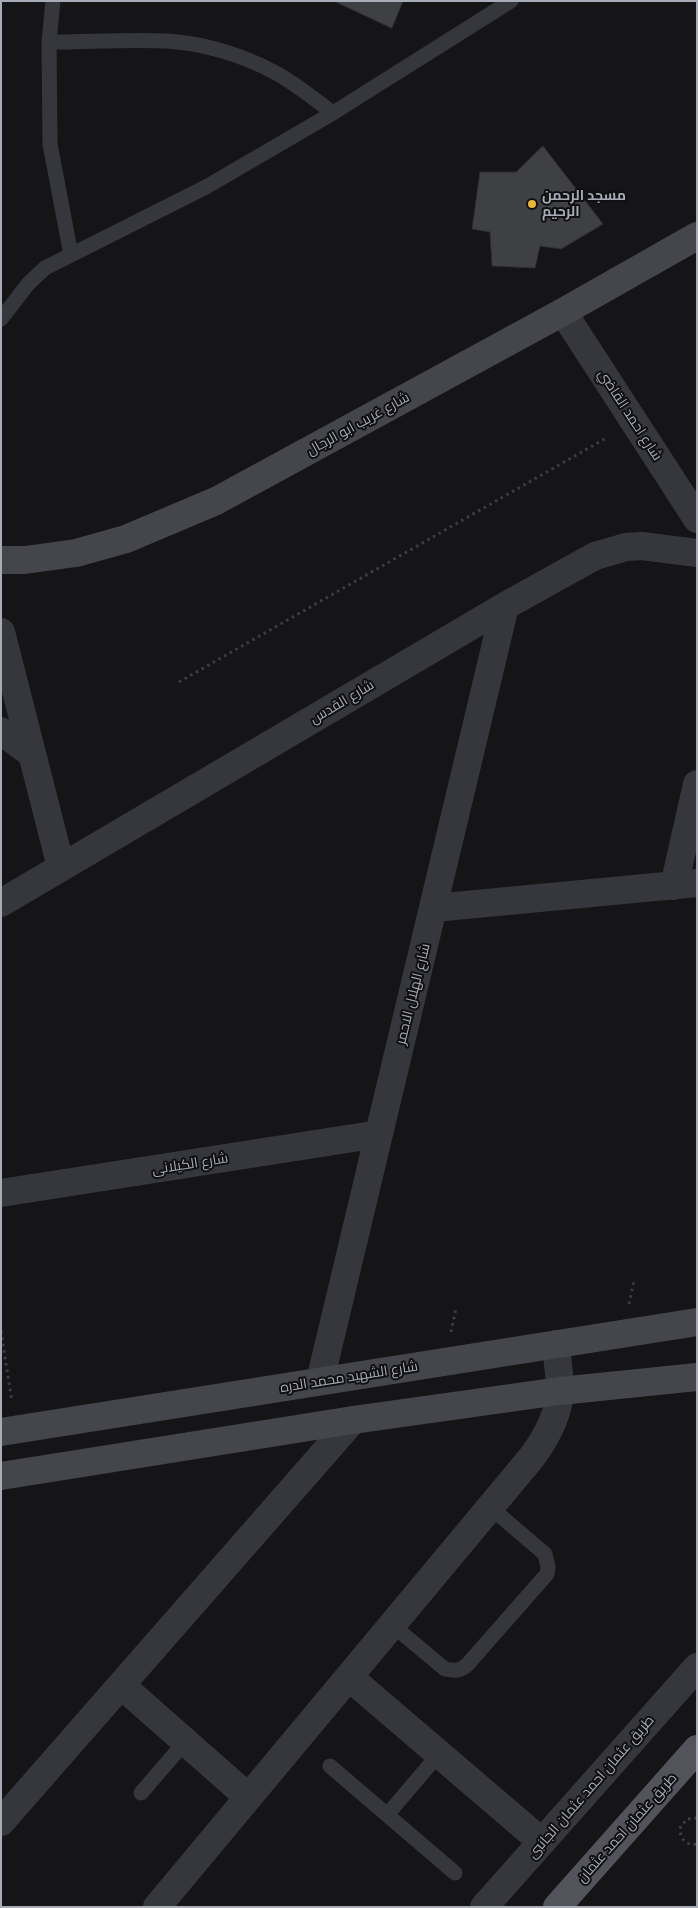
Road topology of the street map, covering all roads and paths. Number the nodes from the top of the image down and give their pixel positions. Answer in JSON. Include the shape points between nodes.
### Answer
{"nodes":[{"id":1,"x":53,"y":1,"type":"edge"},
{"id":2,"x":508,"y":2,"type":"edge"},
{"id":3,"x":49,"y":42,"type":"junction"},
{"id":4,"x":333,"y":114,"type":"junction"},
{"id":5,"x":697,"y":236,"type":"edge"},
{"id":6,"x":71,"y":255,"type":"junction"},
{"id":7,"x":563,"y":312,"type":"junction"},
{"id":8,"x":1,"y":319,"type":"edge"},
{"id":9,"x":634,"y":422,"type":"junction"},
{"id":10,"x":697,"y":519,"type":"edge"},
{"id":11,"x":697,"y":553,"type":"edge"},
{"id":12,"x":1,"y":560,"type":"edge"},
{"id":13,"x":505,"y":606,"type":"junction"},
{"id":14,"x":1,"y":632,"type":"edge"},
{"id":15,"x":179,"y":682,"type":"dead end"},
{"id":16,"x":1,"y":731,"type":"edge"},
{"id":17,"x":32,"y":754,"type":"junction"},
{"id":18,"x":697,"y":784,"type":"edge"},
{"id":19,"x":61,"y":867,"type":"junction"},
{"id":20,"x":685,"y":885,"type":"edge"},
{"id":21,"x":1,"y":903,"type":"edge"},
{"id":22,"x":434,"y":908,"type":"junction"},
{"id":23,"x":379,"y":1134,"type":"junction"},
{"id":24,"x":1,"y":1193,"type":"edge"},
{"id":25,"x":697,"y":1322,"type":"edge"},
{"id":26,"x":1,"y":1331,"type":"edge"},
{"id":27,"x":556,"y":1344,"type":"junction"},
{"id":28,"x":697,"y":1377,"type":"edge"},
{"id":29,"x":320,"y":1381,"type":"junction"},
{"id":30,"x":560,"y":1391,"type":"junction"},
{"id":31,"x":353,"y":1420,"type":"junction"},
{"id":32,"x":9,"y":1430,"type":"edge"},
{"id":33,"x":1,"y":1476,"type":"edge"},
{"id":34,"x":490,"y":1507,"type":"junction"},
{"id":35,"x":392,"y":1624,"type":"junction"},
{"id":36,"x":697,"y":1667,"type":"edge"},
{"id":37,"x":348,"y":1677,"type":"junction"},
{"id":38,"x":121,"y":1685,"type":"junction"},
{"id":39,"x":186,"y":1742,"type":"junction"},
{"id":40,"x":697,"y":1749,"type":"edge"},
{"id":41,"x":438,"y":1755,"type":"junction"},
{"id":42,"x":330,"y":1766,"type":"dead end"},
{"id":43,"x":141,"y":1794,"type":"dead end"},
{"id":44,"x":248,"y":1797,"type":"junction"},
{"id":45,"x":387,"y":1815,"type":"junction"},
{"id":46,"x":697,"y":1818,"type":"edge"},
{"id":47,"x":1,"y":1822,"type":"edge"},
{"id":48,"x":542,"y":1842,"type":"junction"},
{"id":49,"x":697,"y":1844,"type":"edge"},
{"id":50,"x":455,"y":1873,"type":"dead end"},
{"id":51,"x":157,"y":1907,"type":"edge"},
{"id":52,"x":484,"y":1907,"type":"edge"},
{"id":53,"x":557,"y":1907,"type":"edge"}],
"edges":[{"from":1,"to":3,"type":"lane"},
{"from":2,"to":4,"type":"lane"},
{"from":3,"to":4,"type":"lane","via":[[169,41],[208,48],[273,71]]},
{"from":3,"to":6,"type":"lane","via":[[50,144]]},
{"from":4,"to":6,"type":"lane","via":[[206,187]]},
{"from":5,"to":7,"type":"main road","name":"شارع غريب ابو الرجال"},
{"from":6,"to":8,"type":"lane","via":[[45,268],[34,278]]},
{"from":7,"to":9,"type":"street","name":"شارع احمد القاضي"},
{"from":7,"to":12,"type":"main road","name":"شارع غريب ابو الرجال","via":[[216,501],[172,521],[76,554]]},
{"from":9,"to":10,"type":"street","name":"شارع احمد القاضي"},
{"from":9,"to":15,"type":"path"},
{"from":11,"to":13,"type":"street","name":"شارع القدس","via":[[642,546],[610,551]]},
{"from":13,"to":19,"type":"street","name":"شارع القدس"},
{"from":13,"to":22,"type":"street","name":"شارع الهلال الاحمر"},
{"from":14,"to":17,"type":"street"},
{"from":16,"to":17,"type":"street"},
{"from":17,"to":19,"type":"street"},
{"from":18,"to":20,"type":"street"},
{"from":19,"to":21,"type":"street","name":"شارع القدس"},
{"from":20,"to":22,"type":"street"},
{"from":22,"to":23,"type":"street","name":"شارع الهلال الاحمر"},
{"from":23,"to":24,"type":"street","name":"شارع الكيلانى"},
{"from":23,"to":29,"type":"street","name":"شارع الهلال الاحمر"},
{"from":25,"to":27,"type":"main road","name":"شارع الشهيد محمد الدره"},
{"from":26,"to":32,"type":"path"},
{"from":27,"to":29,"type":"main road","name":"شارع الشهيد محمد الدره"},
{"from":27,"to":30,"type":"street"},
{"from":28,"to":30,"type":"main road"},
{"from":29,"to":32,"type":"main road","name":"شارع الشهيد محمد الدره"},
{"from":30,"to":31,"type":"main road"},
{"from":30,"to":34,"type":"street","via":[[552,1424],[543,1442]]},
{"from":31,"to":33,"type":"main road"},
{"from":31,"to":38,"type":"street"},
{"from":34,"to":35,"type":"street"},
{"from":34,"to":35,"type":"lane","via":[[545,1554],[547,1574],[460,1670],[446,1669]]},
{"from":35,"to":37,"type":"street"},
{"from":36,"to":48,"type":"street","name":"طريق عثمان احمد عثمان الجانبى"},
{"from":37,"to":41,"type":"street"},
{"from":37,"to":44,"type":"street"},
{"from":38,"to":39,"type":"street"},
{"from":38,"to":47,"type":"street"},
{"from":39,"to":43,"type":"lane"},
{"from":39,"to":44,"type":"street"},
{"from":40,"to":53,"type":"main road","name":"طريق عثمان احمد عثمان"},
{"from":41,"to":45,"type":"lane"},
{"from":41,"to":48,"type":"street"},
{"from":42,"to":45,"type":"lane"},
{"from":44,"to":51,"type":"street"},
{"from":45,"to":50,"type":"lane"},
{"from":46,"to":49,"type":"path","via":[[687,1819],[680,1828],[682,1839]]},
{"from":48,"to":52,"type":"street","name":"طريق عثمان احمد عثمان الجانبى"}]}
